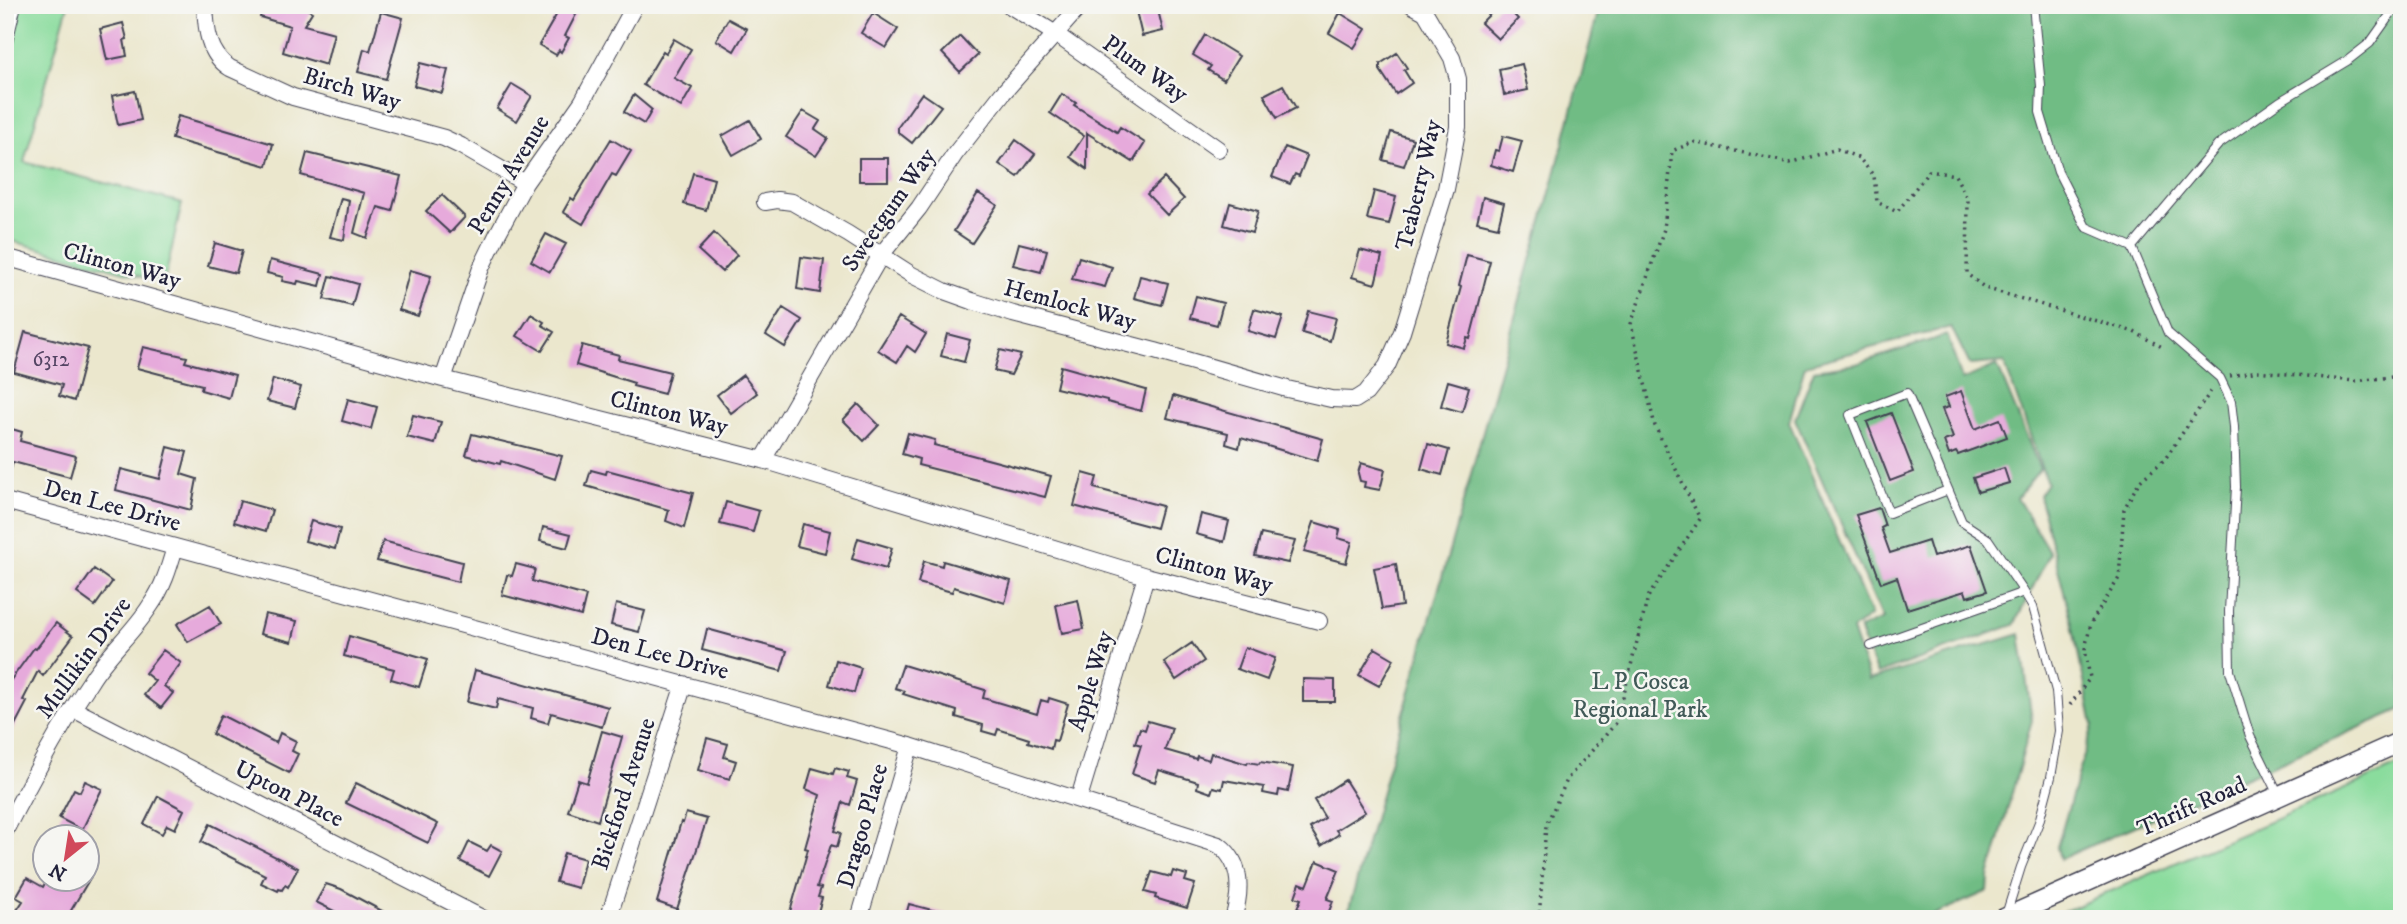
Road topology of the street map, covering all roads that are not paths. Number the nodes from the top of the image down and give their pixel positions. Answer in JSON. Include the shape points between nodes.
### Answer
{"nodes":[{"id":1,"x":17,"y":5,"type":"edge"},
{"id":2,"x":205,"y":5,"type":"edge"},
{"id":3,"x":635,"y":5,"type":"edge"},
{"id":4,"x":1009,"y":5,"type":"edge"},
{"id":5,"x":1081,"y":5,"type":"edge"},
{"id":6,"x":2033,"y":5,"type":"edge"},
{"id":7,"x":2397,"y":5,"type":"edge"},
{"id":8,"x":1424,"y":8,"type":"edge"},
{"id":9,"x":1054,"y":33,"type":"junction"},
{"id":10,"x":5,"y":55,"type":"edge"},
{"id":11,"x":1218,"y":149,"type":"dead end"},
{"id":12,"x":525,"y":183,"type":"junction"},
{"id":13,"x":765,"y":202,"type":"dead end"},
{"id":14,"x":2133,"y":247,"type":"junction"},
{"id":15,"x":881,"y":255,"type":"junction"},
{"id":16,"x":5,"y":257,"type":"edge"},
{"id":17,"x":443,"y":379,"type":"junction"},
{"id":18,"x":1376,"y":382,"type":"joint"},
{"id":19,"x":763,"y":460,"type":"junction"},
{"id":20,"x":1948,"y":490,"type":"junction"},
{"id":21,"x":5,"y":500,"type":"edge"},
{"id":22,"x":175,"y":547,"type":"junction"},
{"id":23,"x":1146,"y":576,"type":"junction"},
{"id":24,"x":2024,"y":592,"type":"junction"},
{"id":25,"x":1320,"y":621,"type":"dead end"},
{"id":26,"x":1871,"y":646,"type":"dead end"},
{"id":27,"x":684,"y":684,"type":"junction"},
{"id":28,"x":73,"y":709,"type":"junction"},
{"id":29,"x":2402,"y":741,"type":"edge"},
{"id":30,"x":910,"y":746,"type":"junction"},
{"id":31,"x":2279,"y":796,"type":"junction"},
{"id":32,"x":1079,"y":798,"type":"junction"},
{"id":33,"x":5,"y":831,"type":"edge"},
{"id":34,"x":2004,"y":918,"type":"edge"},
{"id":35,"x":484,"y":919,"type":"edge"},
{"id":36,"x":608,"y":919,"type":"edge"},
{"id":37,"x":859,"y":919,"type":"edge"},
{"id":38,"x":1233,"y":919,"type":"edge"}],
"edges":[{"from":1,"to":10,"type":"lane"},
{"from":2,"to":12,"type":"street","name":"Birch Way","via":[[207,34],[221,62],[230,68],[293,97],[444,138]]},
{"from":3,"to":12,"type":"street","name":"Penny Avenue","via":[[582,102]]},
{"from":4,"to":9,"type":"street","name":"Plum Way"},
{"from":5,"to":9,"type":"street","name":"Sweetgum Way"},
{"from":6,"to":14,"type":"lane","via":[[2040,112],[2058,172],[2086,226]]},
{"from":7,"to":14,"type":"lane","via":[[2370,43],[2347,61],[2218,145]]},
{"from":8,"to":18,"type":"street","name":"Teaberry Way","via":[[1452,58],[1458,79],[1458,128],[1446,188],[1402,332]]},
{"from":9,"to":11,"type":"street","name":"Plum Way"},
{"from":9,"to":15,"type":"street","name":"Sweetgum Way","via":[[962,144]]},
{"from":12,"to":17,"type":"street","name":"Penny Avenue","via":[[481,268]]},
{"from":13,"to":15,"type":"street","name":"Hemlock Way","via":[[792,202]]},
{"from":14,"to":31,"type":"lane","via":[[2168,332],[2220,378],[2231,401],[2236,486],[2230,671],[2250,736]]},
{"from":15,"to":18,"type":"street","name":"Hemlock Way","via":[[912,275],[972,301],[1287,389],[1355,400]]},
{"from":15,"to":19,"type":"street","name":"Sweetgum Way"},
{"from":16,"to":17,"type":"street","name":"Clinton Way"},
{"from":17,"to":19,"type":"street","name":"Clinton Way"},
{"from":19,"to":23,"type":"street","name":"Clinton Way"},
{"from":20,"to":20,"type":"lane","via":[[1889,513],[1850,415],[1907,393]]},
{"from":20,"to":24,"type":"lane","via":[[1962,522],[1988,539]]},
{"from":21,"to":22,"type":"street","name":"Den Lee Drive"},
{"from":22,"to":27,"type":"street","name":"Den Lee Drive"},
{"from":22,"to":28,"type":"street","name":"Mullikin Drive","via":[[154,601]]},
{"from":23,"to":25,"type":"street","name":"Clinton Way"},
{"from":23,"to":32,"type":"street","name":"Apple Way"},
{"from":24,"to":26,"type":"lane"},
{"from":24,"to":34,"type":"lane","via":[[2033,607],[2053,679],[2059,731],[2039,822]]},
{"from":27,"to":30,"type":"street","name":"Den Lee Drive"},
{"from":27,"to":36,"type":"street","name":"Bickford Avenue"},
{"from":28,"to":33,"type":"street","name":"Mullikin Drive"},
{"from":28,"to":35,"type":"street","name":"Upton Place"},
{"from":29,"to":31,"type":"street","name":"Thrift Road"},
{"from":30,"to":32,"type":"street","name":"Den Lee Drive"},
{"from":30,"to":37,"type":"street","name":"Dragoo Place"},
{"from":31,"to":34,"type":"street","name":"Thrift Road"},
{"from":32,"to":38,"type":"street","name":"Den Lee Drive","via":[[1225,849],[1238,877]]}]}
